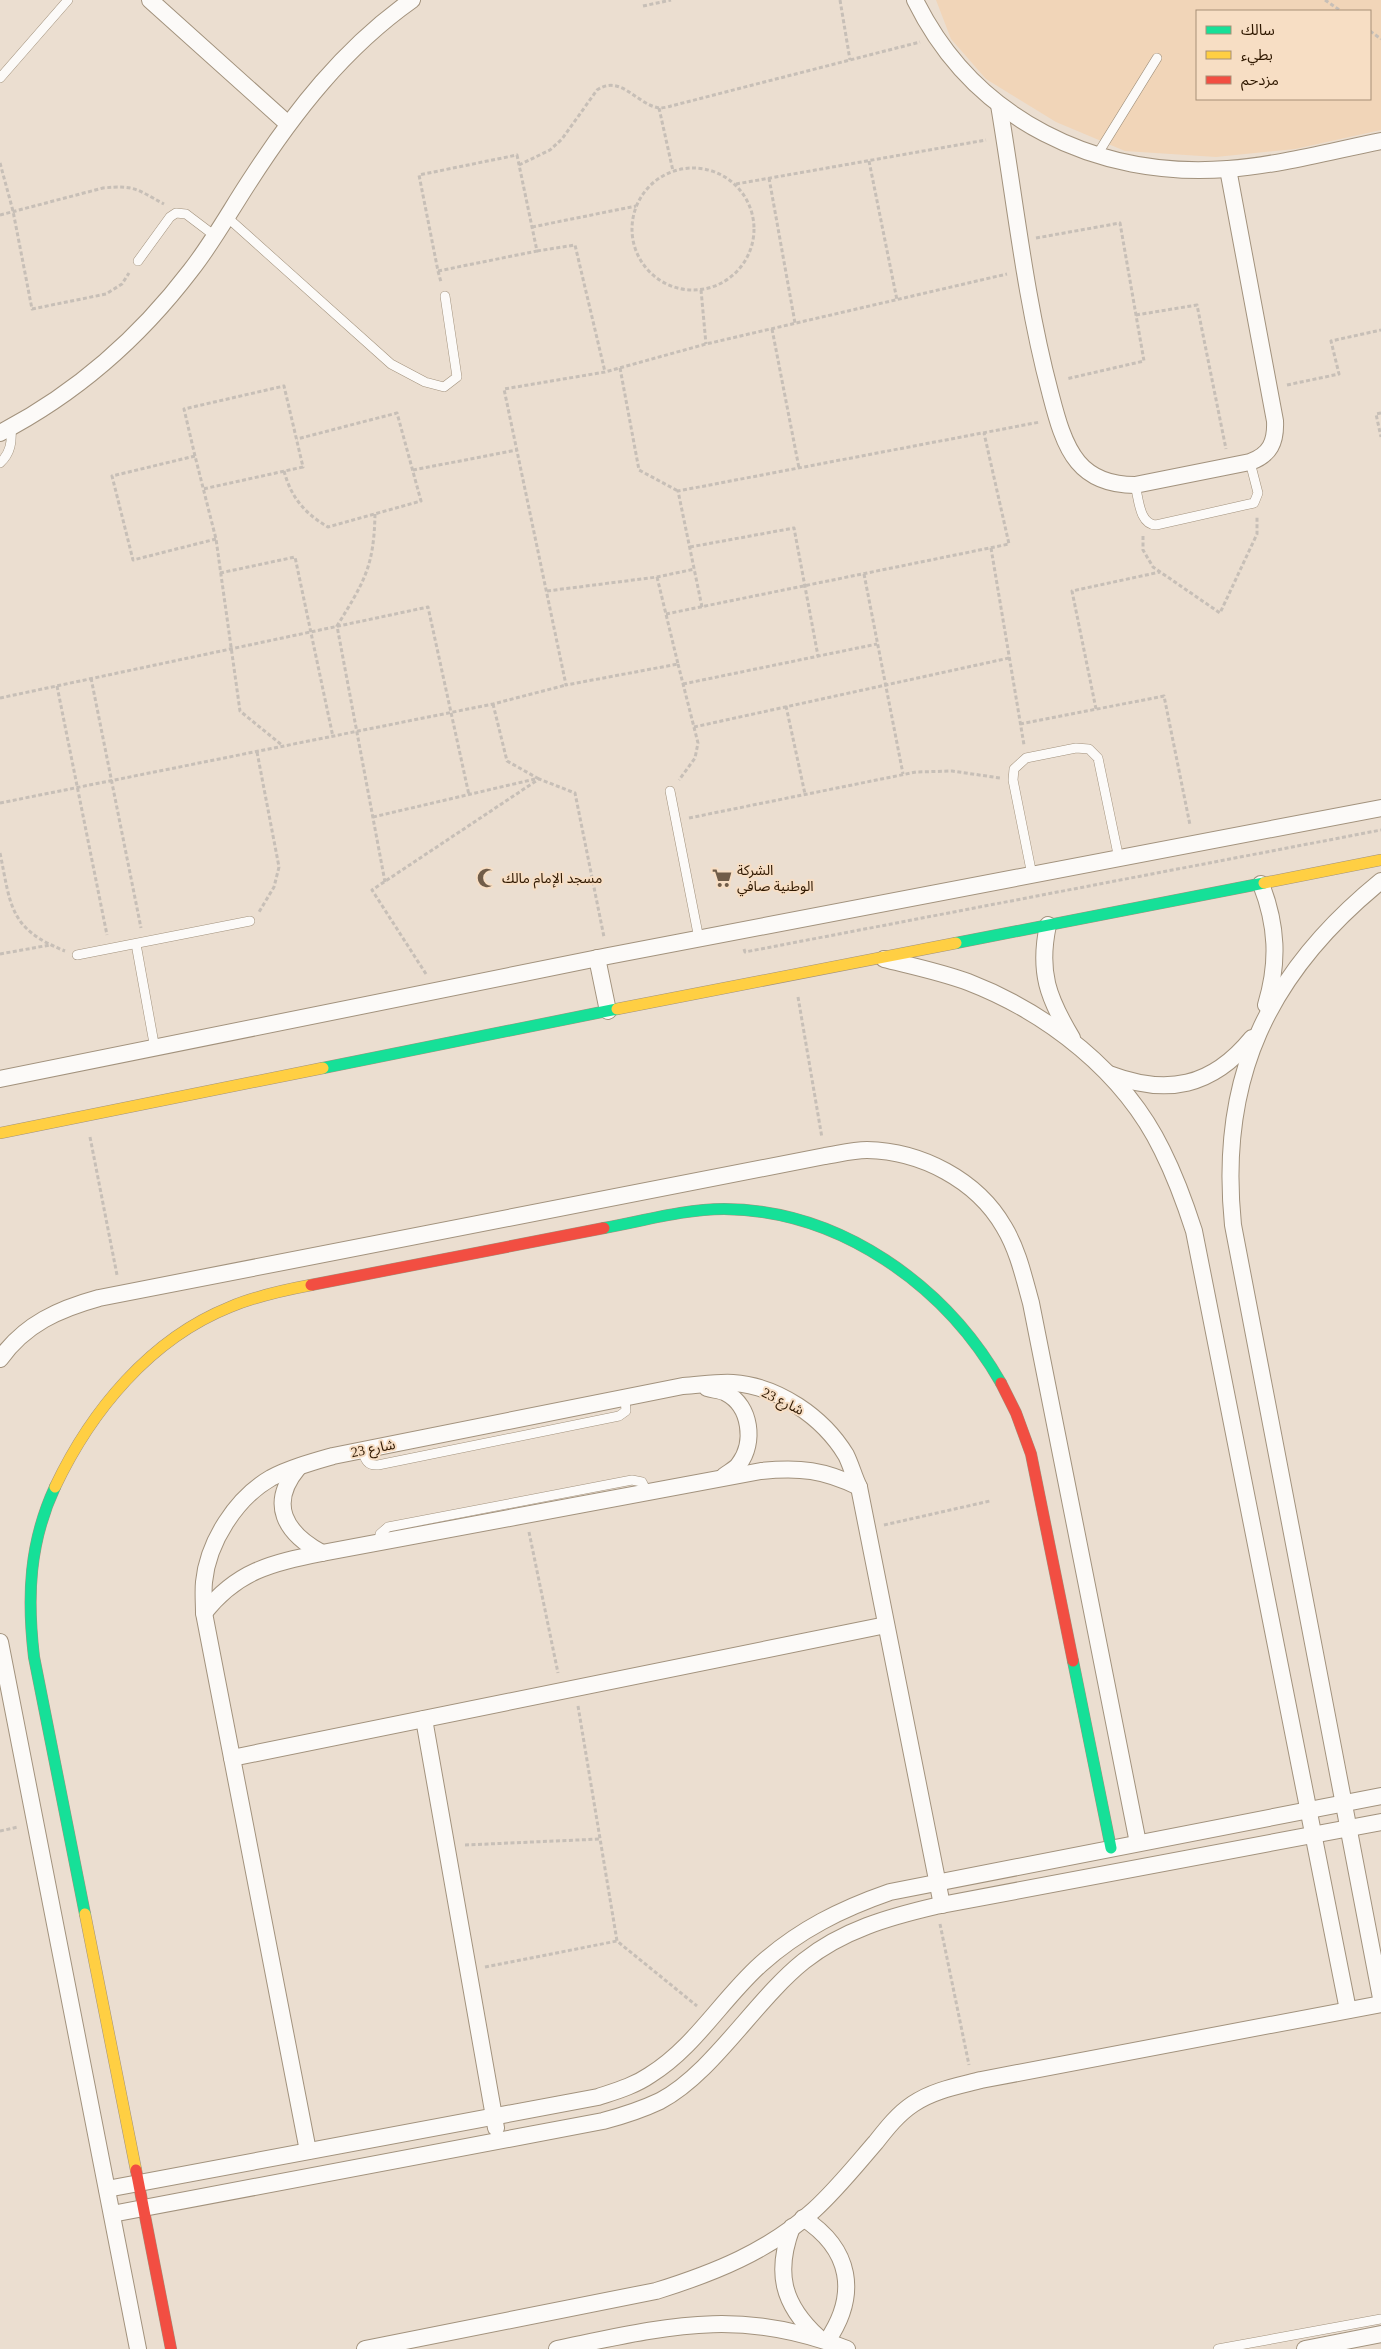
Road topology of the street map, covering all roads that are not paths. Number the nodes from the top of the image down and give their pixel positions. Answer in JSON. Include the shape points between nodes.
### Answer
{"nodes":[{"id":1,"x":68,"y":0,"type":"edge"},
{"id":2,"x":150,"y":0,"type":"edge"},
{"id":3,"x":412,"y":0,"type":"edge"},
{"id":4,"x":915,"y":0,"type":"edge"},
{"id":5,"x":1158,"y":58,"type":"dead end"},
{"id":6,"x":0,"y":78,"type":"edge"},
{"id":7,"x":999,"y":105,"type":"junction"},
{"id":8,"x":288,"y":124,"type":"junction"},
{"id":9,"x":1381,"y":141,"type":"edge"},
{"id":10,"x":1097,"y":156,"type":"junction"},
{"id":11,"x":1228,"y":169,"type":"junction"},
{"id":12,"x":228,"y":218,"type":"junction"},
{"id":13,"x":215,"y":236,"type":"junction"},
{"id":14,"x":138,"y":261,"type":"road end"},
{"id":15,"x":445,"y":296,"type":"dead end"},
{"id":16,"x":6,"y":430,"type":"edge"},
{"id":17,"x":1250,"y":462,"type":"junction"},
{"id":18,"x":0,"y":463,"type":"edge"},
{"id":19,"x":1135,"y":485,"type":"junction"},
{"id":20,"x":670,"y":791,"type":"road end"},
{"id":21,"x":1381,"y":808,"type":"edge"},
{"id":22,"x":1119,"y":859,"type":"junction"},
{"id":23,"x":1381,"y":860,"type":"edge"},
{"id":24,"x":1032,"y":875,"type":"junction"},
{"id":25,"x":1381,"y":881,"type":"edge"},
{"id":26,"x":1261,"y":884,"type":"junction"},
{"id":27,"x":250,"y":921,"type":"road end"},
{"id":28,"x":1048,"y":925,"type":"junction"},
{"id":29,"x":700,"y":939,"type":"junction"},
{"id":30,"x":140,"y":943,"type":"junction"},
{"id":31,"x":77,"y":956,"type":"road end"},
{"id":32,"x":602,"y":957,"type":"junction"},
{"id":33,"x":879,"y":958,"type":"junction"},
{"id":34,"x":608,"y":1011,"type":"junction"},
{"id":35,"x":1258,"y":1031,"type":"junction"},
{"id":36,"x":1076,"y":1045,"type":"junction"},
{"id":37,"x":155,"y":1049,"type":"junction"},
{"id":38,"x":1107,"y":1073,"type":"junction"},
{"id":39,"x":0,"y":1079,"type":"edge"},
{"id":40,"x":0,"y":1133,"type":"edge"},
{"id":41,"x":467,"y":1226,"type":"junction"},
{"id":42,"x":474,"y":1252,"type":"junction"},
{"id":43,"x":0,"y":1359,"type":"edge"},
{"id":44,"x":683,"y":1386,"type":"junction"},
{"id":45,"x":300,"y":1466,"type":"junction"},
{"id":46,"x":722,"y":1477,"type":"junction"},
{"id":47,"x":859,"y":1487,"type":"junction"},
{"id":48,"x":647,"y":1492,"type":"junction"},
{"id":49,"x":380,"y":1542,"type":"junction"},
{"id":50,"x":322,"y":1553,"type":"junction"},
{"id":51,"x":204,"y":1613,"type":"junction"},
{"id":52,"x":886,"y":1625,"type":"junction"},
{"id":53,"x":0,"y":1642,"type":"edge"},
{"id":54,"x":424,"y":1719,"type":"junction"},
{"id":55,"x":232,"y":1758,"type":"junction"},
{"id":56,"x":1381,"y":1796,"type":"edge"},
{"id":57,"x":1343,"y":1804,"type":"junction"},
{"id":58,"x":1308,"y":1810,"type":"junction"},
{"id":59,"x":1381,"y":1822,"type":"edge"},
{"id":60,"x":1348,"y":1828,"type":"junction"},
{"id":61,"x":1312,"y":1835,"type":"junction"},
{"id":62,"x":1138,"y":1843,"type":"junction"},
{"id":63,"x":1110,"y":1848,"type":"junction"},
{"id":64,"x":937,"y":1883,"type":"junction"},
{"id":65,"x":939,"y":1906,"type":"junction"},
{"id":66,"x":1381,"y":1998,"type":"edge"},
{"id":67,"x":1381,"y":2004,"type":"edge"},
{"id":68,"x":1348,"y":2010,"type":"junction"},
{"id":69,"x":494,"y":2116,"type":"junction"},
{"id":70,"x":499,"y":2141,"type":"junction"},
{"id":71,"x":308,"y":2151,"type":"junction"},
{"id":72,"x":138,"y":2183,"type":"junction"},
{"id":73,"x":107,"y":2189,"type":"junction"},
{"id":74,"x":143,"y":2208,"type":"junction"},
{"id":75,"x":112,"y":2214,"type":"junction"},
{"id":76,"x":797,"y":2223,"type":"junction"},
{"id":77,"x":1381,"y":2318,"type":"edge"},
{"id":78,"x":1381,"y":2334,"type":"edge"},
{"id":79,"x":822,"y":2339,"type":"junction"},
{"id":80,"x":138,"y":2349,"type":"edge"},
{"id":81,"x":171,"y":2349,"type":"edge"},
{"id":82,"x":365,"y":2349,"type":"edge"},
{"id":83,"x":557,"y":2349,"type":"edge"},
{"id":84,"x":847,"y":2349,"type":"edge"},
{"id":85,"x":1218,"y":2349,"type":"edge"},
{"id":86,"x":1305,"y":2349,"type":"edge"}],
"edges":[{"from":1,"to":6,"type":"lane"},
{"from":2,"to":8,"type":"street"},
{"from":3,"to":8,"type":"street","via":[[356,45]]},
{"from":4,"to":7,"type":"street","via":[[936,37],[970,79]]},
{"from":5,"to":10,"type":"lane"},
{"from":7,"to":10,"type":"street","via":[[1030,126]]},
{"from":7,"to":19,"type":"street","via":[[1025,270],[1058,419],[1077,461],[1089,472],[1103,481]]},
{"from":8,"to":12,"type":"street"},
{"from":9,"to":11,"type":"street","via":[[1275,163]]},
{"from":10,"to":11,"type":"street","via":[[1140,166]]},
{"from":11,"to":17,"type":"street","via":[[1275,421],[1274,443],[1260,459]]},
{"from":12,"to":13,"type":"street"},
{"from":12,"to":15,"type":"lane","via":[[391,364],[444,388],[457,377]]},
{"from":13,"to":14,"type":"lane","via":[[179,212],[170,217]]},
{"from":13,"to":16,"type":"street","via":[[167,301],[110,358],[72,388]]},
{"from":16,"to":18,"type":"lane","via":[[12,439]]},
{"from":17,"to":19,"type":"street"},
{"from":17,"to":19,"type":"lane","via":[[1258,492],[1257,500],[1250,505],[1156,525],[1143,517]]},
{"from":20,"to":29,"type":"lane"},
{"from":21,"to":22,"type":"street"},
{"from":22,"to":24,"type":"street"},
{"from":22,"to":24,"type":"lane","via":[[1101,764],[1094,752],[1082,747],[1026,758],[1014,769],[1013,780]]},
{"from":23,"to":26,"type":"street"},
{"from":24,"to":29,"type":"street"},
{"from":25,"to":35,"type":"street","via":[[1327,930],[1301,961]]},
{"from":26,"to":28,"type":"street"},
{"from":26,"to":35,"type":"street","via":[[1271,909],[1276,963]]},
{"from":27,"to":30,"type":"lane"},
{"from":28,"to":33,"type":"street"},
{"from":28,"to":36,"type":"street","via":[[1044,956],[1048,993]]},
{"from":29,"to":32,"type":"street"},
{"from":30,"to":31,"type":"lane"},
{"from":30,"to":37,"type":"lane"},
{"from":32,"to":34,"type":"street"},
{"from":32,"to":37,"type":"street"},
{"from":33,"to":34,"type":"street"},
{"from":33,"to":36,"type":"street","via":[[967,982],[998,995],[1042,1020]]},
{"from":34,"to":40,"type":"street"},
{"from":35,"to":38,"type":"street","via":[[1225,1065],[1191,1082],[1162,1087],[1134,1083]]},
{"from":35,"to":57,"type":"street","via":[[1236,1106],[1230,1144],[1233,1225]]},
{"from":36,"to":38,"type":"street"},
{"from":37,"to":39,"type":"street"},
{"from":38,"to":58,"type":"street","via":[[1137,1109],[1162,1148],[1194,1231]]},
{"from":41,"to":42,"type":"street"},
{"from":41,"to":43,"type":"street","via":[[121,1294],[65,1308],[35,1324]]},
{"from":41,"to":62,"type":"street","via":[[866,1150],[907,1155],[946,1170],[979,1195],[1004,1227],[1031,1303]]},
{"from":42,"to":63,"type":"street","via":[[683,1213],[728,1208],[772,1213],[816,1224],[857,1242],[896,1265],[931,1293],[978,1347],[999,1378],[1015,1409],[1031,1454]]},
{"from":42,"to":72,"type":"street","via":[[262,1296],[219,1312],[181,1334],[145,1362],[113,1395],[86,1432],[63,1471],[36,1541],[29,1614],[34,1657]]},
{"from":44,"to":45,"type":"street","name":"شارع 23","via":[[362,1450]]},
{"from":44,"to":46,"type":"street","via":[[726,1393],[744,1413],[749,1426],[748,1447],[739,1465]]},
{"from":44,"to":47,"type":"street","name":"شارع 23","via":[[734,1383],[768,1390],[799,1406],[825,1428],[846,1456]]},
{"from":45,"to":50,"type":"street","via":[[288,1480],[283,1496],[284,1514],[290,1530]]},
{"from":45,"to":51,"type":"street","name":"شارع 23","via":[[271,1479],[246,1498],[226,1523],[211,1551],[204,1581]]},
{"from":46,"to":47,"type":"street","via":[[789,1468],[836,1476]]},
{"from":46,"to":48,"type":"street"},
{"from":47,"to":52,"type":"street","name":"شارع 23"},
{"from":48,"to":49,"type":"street"},
{"from":48,"to":49,"type":"lane","via":[[642,1482],[632,1480],[388,1527],[380,1534]]},
{"from":49,"to":50,"type":"street"},
{"from":50,"to":51,"type":"street","via":[[265,1566],[247,1574],[216,1598]]},
{"from":51,"to":55,"type":"street","name":"شارع 23"},
{"from":52,"to":54,"type":"street"},
{"from":52,"to":64,"type":"street","name":"شارع 23"},
{"from":53,"to":73,"type":"street"},
{"from":54,"to":55,"type":"street"},
{"from":54,"to":69,"type":"street"},
{"from":55,"to":71,"type":"street","name":"شارع 23"},
{"from":56,"to":57,"type":"street"},
{"from":57,"to":58,"type":"street"},
{"from":57,"to":60,"type":"street"},
{"from":58,"to":61,"type":"street"},
{"from":58,"to":62,"type":"street"},
{"from":59,"to":60,"type":"street"},
{"from":60,"to":61,"type":"street"},
{"from":60,"to":66,"type":"street"},
{"from":61,"to":65,"type":"street"},
{"from":61,"to":68,"type":"street"},
{"from":62,"to":63,"type":"street"},
{"from":63,"to":64,"type":"street"},
{"from":64,"to":65,"type":"street","name":"شارع 23"},
{"from":64,"to":69,"type":"street","via":[[890,1892],[854,1904],[787,1942],[759,1966],[673,2059],[650,2076],[625,2089],[598,2097]]},
{"from":65,"to":70,"type":"street","via":[[898,1914],[865,1926],[805,1960],[778,1983],[687,2082],[661,2100],[633,2113],[602,2121]]},
{"from":67,"to":68,"type":"street"},
{"from":68,"to":76,"type":"street","via":[[973,2082],[932,2093],[912,2104],[894,2120],[847,2176]]},
{"from":69,"to":70,"type":"street"},
{"from":69,"to":71,"type":"street"},
{"from":70,"to":74,"type":"street"},
{"from":71,"to":72,"type":"street"},
{"from":72,"to":73,"type":"street"},
{"from":72,"to":74,"type":"street"},
{"from":73,"to":75,"type":"street"},
{"from":74,"to":75,"type":"street"},
{"from":74,"to":81,"type":"street"},
{"from":75,"to":80,"type":"street"},
{"from":76,"to":79,"type":"street","via":[[784,2253],[785,2287],[799,2318]]},
{"from":76,"to":79,"type":"street","via":[[818,2228],[831,2241],[846,2273],[844,2309],[837,2326]]},
{"from":76,"to":82,"type":"street","via":[[776,2240],[738,2261],[656,2291]]},
{"from":77,"to":85,"type":"lane"},
{"from":78,"to":86,"type":"street"},
{"from":79,"to":83,"type":"street","via":[[780,2328],[741,2323],[701,2323]]},
{"from":79,"to":84,"type":"street"}]}
